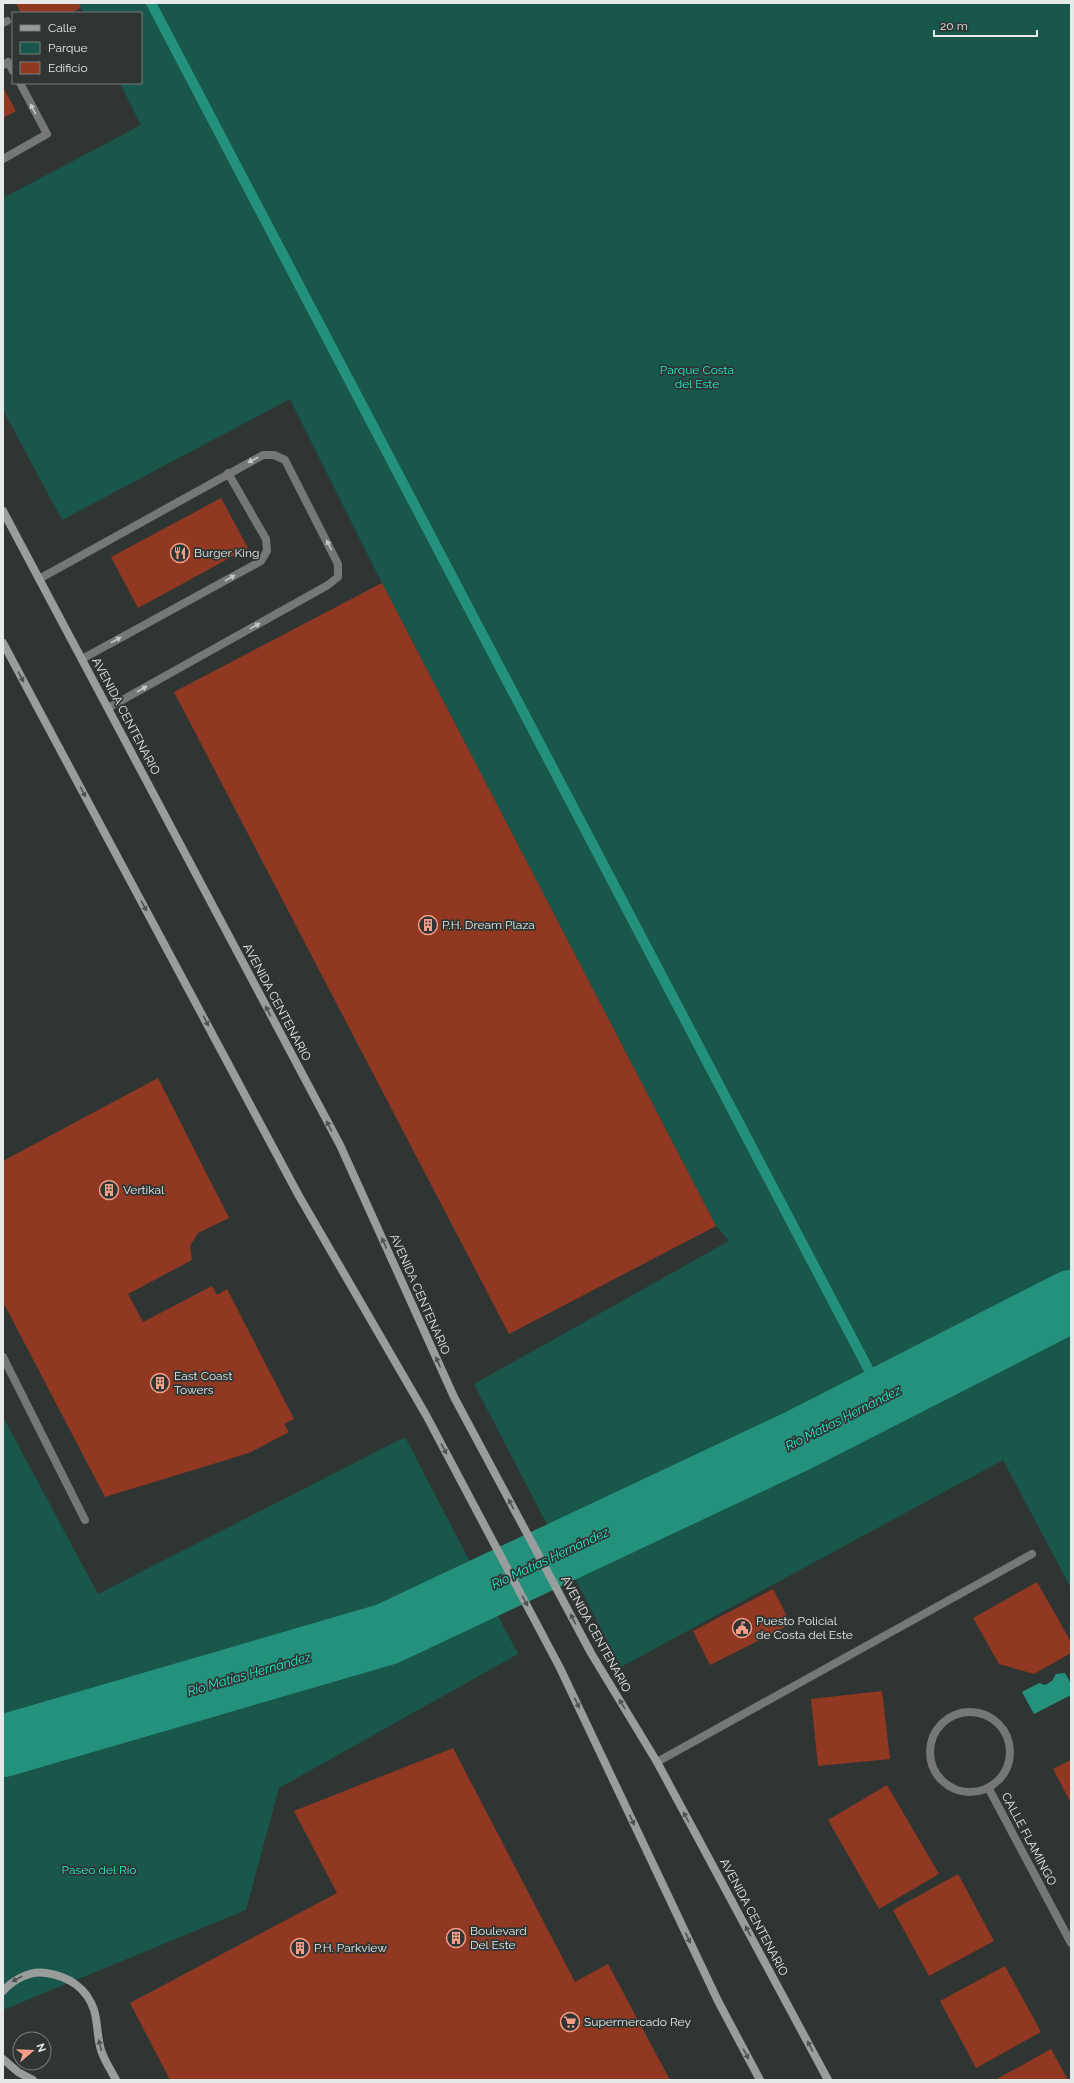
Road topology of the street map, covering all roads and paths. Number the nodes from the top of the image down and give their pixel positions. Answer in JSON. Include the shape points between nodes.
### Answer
{"nodes":[{"id":1,"x":3,"y":65,"type":"edge"},
{"id":2,"x":12,"y":69,"type":"edge"},
{"id":3,"x":21,"y":84,"type":"edge"},
{"id":4,"x":3,"y":159,"type":"edge"},
{"id":5,"x":228,"y":473,"type":"junction"},
{"id":6,"x":3,"y":511,"type":"edge"},
{"id":7,"x":39,"y":580,"type":"junction"},
{"id":8,"x":3,"y":643,"type":"edge"},
{"id":9,"x":82,"y":659,"type":"junction"},
{"id":10,"x":108,"y":708,"type":"junction"},
{"id":11,"x":3,"y":1358,"type":"edge"},
{"id":12,"x":85,"y":1520,"type":"dead end"},
{"id":13,"x":1032,"y":1554,"type":"dead end"},
{"id":14,"x":657,"y":1762,"type":"junction"},
{"id":15,"x":988,"y":1789,"type":"junction"},
{"id":16,"x":1071,"y":1943,"type":"edge"},
{"id":17,"x":3,"y":1991,"type":"edge"},
{"id":18,"x":3,"y":2059,"type":"edge"},
{"id":19,"x":33,"y":2080,"type":"edge"},
{"id":20,"x":116,"y":2080,"type":"edge"},
{"id":21,"x":760,"y":2080,"type":"edge"},
{"id":22,"x":828,"y":2080,"type":"edge"}],
"edges":[{"from":1,"to":2,"type":"street","via":[[8,62]]},
{"from":4,"to":3,"type":"street","one_way":true,"via":[[47,134]]},
{"from":5,"to":7,"type":"street"},
{"from":9,"to":5,"type":"street","one_way":true,"via":[[261,561],[267,550],[266,539]]},
{"from":10,"to":5,"type":"street","one_way":true,"via":[[328,586],[338,576],[338,564],[285,460],[274,455],[263,455]]},
{"from":6,"to":7,"type":"main road","name":"AVENIDA CENTENARIO"},
{"from":7,"to":9,"type":"main road","name":"AVENIDA CENTENARIO"},
{"from":8,"to":21,"type":"main road","one_way":true,"via":[[299,1196],[426,1415],[560,1668],[718,2001]]},
{"from":9,"to":10,"type":"main road","name":"AVENIDA CENTENARIO"},
{"from":14,"to":10,"type":"main road","name":"AVENIDA CENTENARIO","one_way":true,"via":[[591,1653],[454,1397],[340,1145]]},
{"from":11,"to":12,"type":"street"},
{"from":13,"to":14,"type":"street"},
{"from":22,"to":14,"type":"main road","name":"AVENIDA CENTENARIO","one_way":true},
{"from":15,"to":15,"type":"street","via":[[1000,1780],[1007,1769],[1010,1756],[1009,1742],[1003,1729],[993,1719],[980,1713],[966,1712],[953,1716],[942,1723],[933,1739],[930,1758],[934,1770],[951,1788],[976,1793]]},
{"from":15,"to":16,"type":"street","name":"CALLE FLAMINGO"},
{"from":20,"to":17,"type":"main road","one_way":true,"via":[[101,2051],[94,2011],[87,1995],[75,1983],[59,1975],[42,1972],[25,1975],[10,1983]]},
{"from":18,"to":19,"type":"main road","via":[[18,2072]]}]}
